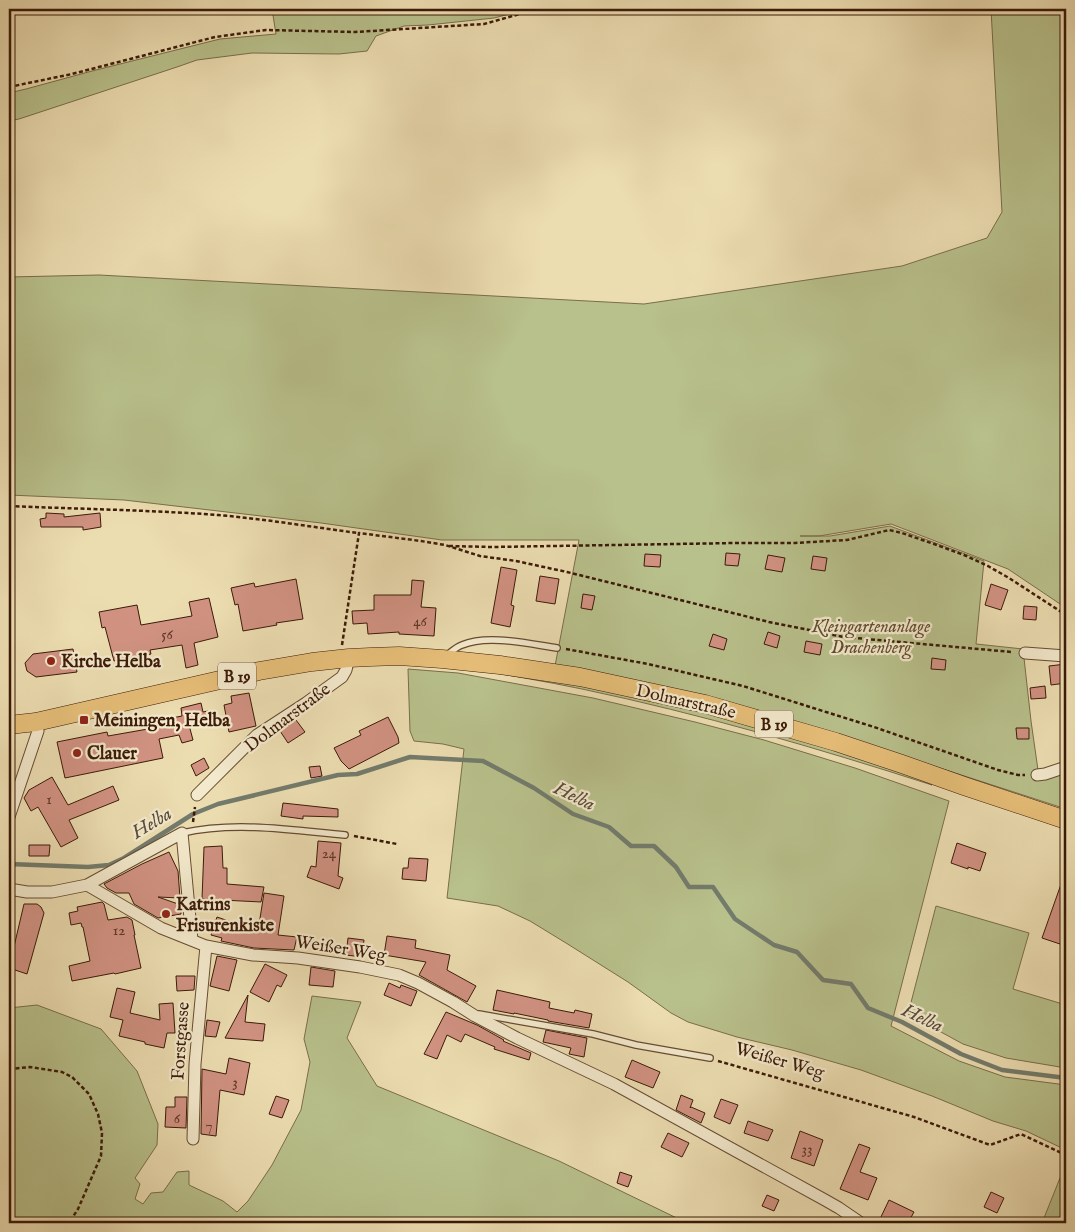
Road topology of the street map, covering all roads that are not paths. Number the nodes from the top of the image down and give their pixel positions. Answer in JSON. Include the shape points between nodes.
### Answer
{"nodes":[{"id":1,"x":557,"y":648,"type":"road end"},
{"id":2,"x":1026,"y":653,"type":"road end"},
{"id":3,"x":1066,"y":656,"type":"edge"},
{"id":4,"x":345,"y":658,"type":"junction"},
{"id":5,"x":442,"y":659,"type":"junction"},
{"id":6,"x":36,"y":722,"type":"junction"},
{"id":7,"x":9,"y":724,"type":"edge"},
{"id":8,"x":1066,"y":767,"type":"edge"},
{"id":9,"x":1037,"y":775,"type":"road end"},
{"id":10,"x":196,"y":795,"type":"dead end"},
{"id":11,"x":9,"y":817,"type":"edge"},
{"id":12,"x":1066,"y":820,"type":"edge"},
{"id":13,"x":182,"y":833,"type":"junction"},
{"id":14,"x":345,"y":835,"type":"road end"},
{"id":15,"x":87,"y":885,"type":"junction"},
{"id":16,"x":9,"y":889,"type":"edge"},
{"id":17,"x":192,"y":940,"type":"junction"},
{"id":18,"x":206,"y":946,"type":"junction"},
{"id":19,"x":475,"y":1016,"type":"junction"},
{"id":20,"x":710,"y":1058,"type":"road end"},
{"id":21,"x":192,"y":1139,"type":"dead end"},
{"id":22,"x":862,"y":1223,"type":"edge"}],
"edges":[{"from":1,"to":5,"type":"lane","via":[[490,639],[460,646]]},
{"from":2,"to":3,"type":"street"},
{"from":4,"to":5,"type":"main road","name":"Dolmarstraße","number":"B 19","via":[[399,656]]},
{"from":4,"to":6,"type":"main road","name":"Dolmarstraße","number":"B 19","via":[[259,671]]},
{"from":4,"to":10,"type":"street","name":"Dolmarstraße","via":[[348,666],[342,677],[257,735]]},
{"from":5,"to":12,"type":"main road","name":"Dolmarstraße","number":"B 19","via":[[580,677],[705,704],[836,742]]},
{"from":6,"to":7,"type":"main road","name":"Dolmarstraße","number":"B 19"},
{"from":6,"to":11,"type":"street","via":[[38,731]]},
{"from":8,"to":9,"type":"street"},
{"from":13,"to":14,"type":"lane","via":[[248,828]]},
{"from":13,"to":15,"type":"street"},
{"from":13,"to":17,"type":"street"},
{"from":15,"to":16,"type":"street","via":[[52,892]]},
{"from":15,"to":17,"type":"street","name":"Weißer Weg","via":[[161,928]]},
{"from":17,"to":18,"type":"street","name":"Weißer Weg"},
{"from":18,"to":19,"type":"street","name":"Weißer Weg","via":[[253,955],[360,966],[399,975]]},
{"from":18,"to":21,"type":"street","name":"Forstgasse"},
{"from":19,"to":20,"type":"lane","name":"Weißer Weg","via":[[480,1014],[593,1034]]},
{"from":19,"to":22,"type":"street","name":"Weißer Weg","via":[[614,1084]]}]}
